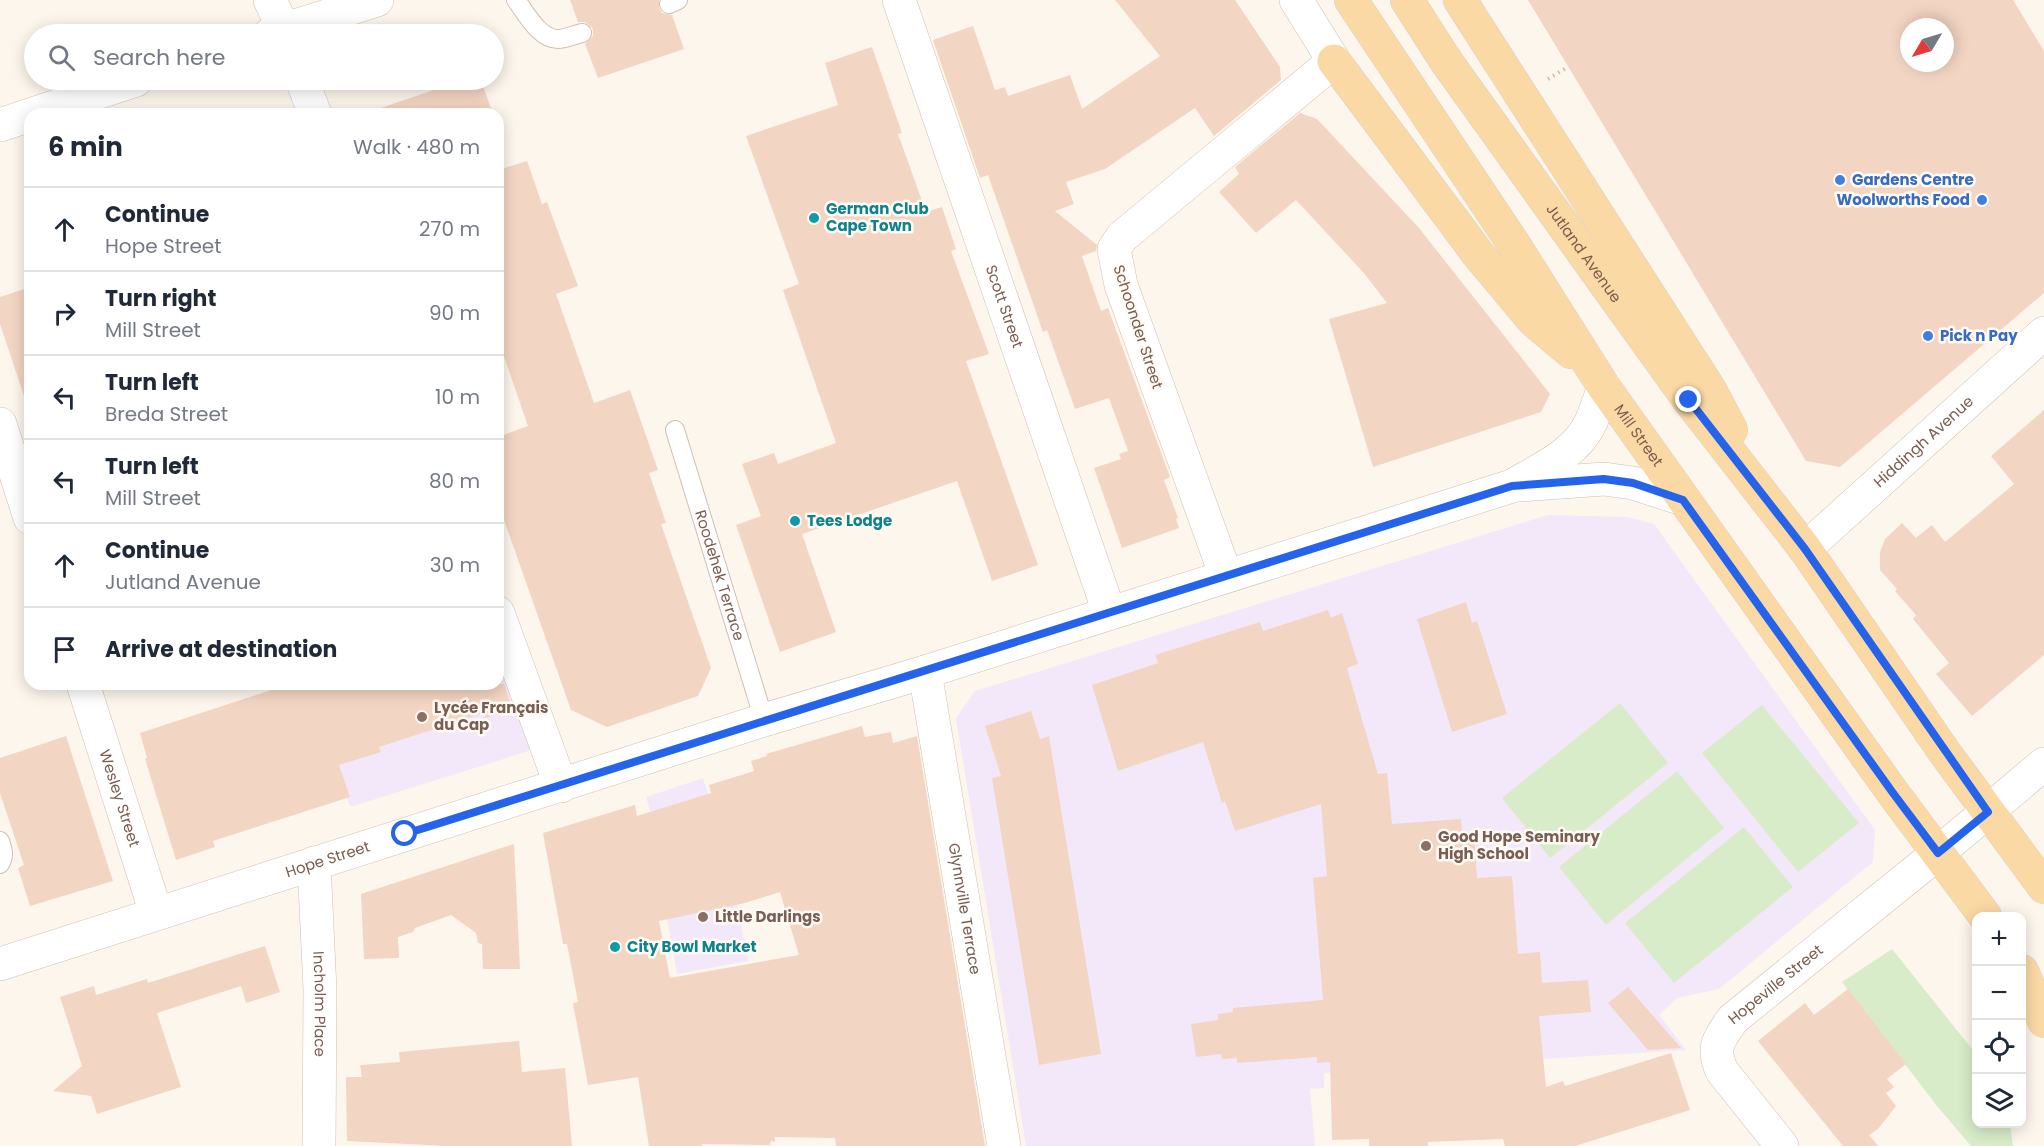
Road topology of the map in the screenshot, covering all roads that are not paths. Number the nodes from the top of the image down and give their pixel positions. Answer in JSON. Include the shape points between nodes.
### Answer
{"nodes":[{"id":1,"x":270,"y":0,"type":"edge"},
{"id":2,"x":377,"y":0,"type":"edge"},
{"id":3,"x":516,"y":0,"type":"edge"},
{"id":4,"x":898,"y":0,"type":"edge"},
{"id":5,"x":1296,"y":0,"type":"edge"},
{"id":6,"x":1351,"y":0,"type":"edge"},
{"id":7,"x":1407,"y":0,"type":"edge"},
{"id":8,"x":1460,"y":0,"type":"edge"},
{"id":9,"x":277,"y":24,"type":"edge"},
{"id":10,"x":306,"y":24,"type":"edge"},
{"id":11,"x":582,"y":33,"type":"dead end"},
{"id":12,"x":1334,"y":61,"type":"junction"},
{"id":13,"x":105,"y":90,"type":"edge"},
{"id":14,"x":306,"y":90,"type":"edge"},
{"id":15,"x":50,"y":108,"type":"edge"},
{"id":16,"x":313,"y":108,"type":"edge"},
{"id":17,"x":24,"y":116,"type":"edge"},
{"id":18,"x":0,"y":125,"type":"edge"},
{"id":19,"x":2044,"y":333,"type":"edge"},
{"id":20,"x":1598,"y":377,"type":"junction"},
{"id":21,"x":0,"y":424,"type":"edge"},
{"id":22,"x":675,"y":430,"type":"dead end"},
{"id":23,"x":1512,"y":486,"type":"junction"},
{"id":24,"x":24,"y":499,"type":"edge"},
{"id":25,"x":1683,"y":500,"type":"junction"},
{"id":26,"x":1768,"y":501,"type":"junction"},
{"id":27,"x":1805,"y":549,"type":"junction"},
{"id":28,"x":1226,"y":576,"type":"junction"},
{"id":29,"x":1109,"y":612,"type":"junction"},
{"id":30,"x":504,"y":629,"type":"edge"},
{"id":31,"x":925,"y":672,"type":"junction"},
{"id":32,"x":85,"y":690,"type":"edge"},
{"id":33,"x":764,"y":720,"type":"junction"},
{"id":34,"x":2044,"y":764,"type":"edge"},
{"id":35,"x":561,"y":786,"type":"junction"},
{"id":36,"x":1988,"y":812,"type":"junction"},
{"id":37,"x":0,"y":841,"type":"edge"},
{"id":38,"x":1938,"y":853,"type":"junction"},
{"id":39,"x":314,"y":863,"type":"junction"},
{"id":40,"x":0,"y":864,"type":"edge"},
{"id":41,"x":2044,"y":887,"type":"edge"},
{"id":42,"x":1982,"y":912,"type":"edge"},
{"id":43,"x":156,"y":913,"type":"junction"},
{"id":44,"x":0,"y":964,"type":"edge"},
{"id":45,"x":2026,"y":980,"type":"edge"},
{"id":46,"x":2044,"y":1021,"type":"edge"},
{"id":47,"x":319,"y":1146,"type":"edge"},
{"id":48,"x":1004,"y":1146,"type":"edge"},
{"id":49,"x":1782,"y":1146,"type":"edge"}],
"edges":[{"from":1,"to":9,"type":"street"},
{"from":2,"to":10,"type":"street"},
{"from":3,"to":11,"type":"lane","via":[[551,38],[560,40]]},
{"from":4,"to":29,"type":"street","name":"Scott Street"},
{"from":5,"to":12,"type":"street"},
{"from":6,"to":20,"type":"main road"},
{"from":7,"to":26,"type":"main road","name":"Jutland Avenue","via":[[1446,61],[1689,400]]},
{"from":8,"to":26,"type":"main road","via":[[1710,390]]},
{"from":12,"to":20,"type":"main road","via":[[1478,254],[1534,321]]},
{"from":12,"to":28,"type":"street","name":"Schoonder Street","via":[[1122,237],[1114,249],[1121,285]]},
{"from":13,"to":15,"type":"street"},
{"from":14,"to":16,"type":"street"},
{"from":17,"to":18,"type":"street"},
{"from":19,"to":27,"type":"street","name":"Hiddingh Avenue"},
{"from":20,"to":23,"type":"street","name":"Hope Street","via":[[1591,423],[1577,443],[1560,458]]},
{"from":20,"to":25,"type":"main road","name":"Mill Street"},
{"from":21,"to":24,"type":"street"},
{"from":22,"to":33,"type":"lane","name":"Roodehek Terrace"},
{"from":23,"to":25,"type":"street","name":"Hope Street","via":[[1604,479],[1633,483]]},
{"from":23,"to":28,"type":"street","name":"Hope Street"},
{"from":25,"to":38,"type":"main road","name":"Mill Street"},
{"from":26,"to":27,"type":"main road"},
{"from":27,"to":36,"type":"main road"},
{"from":28,"to":29,"type":"street","name":"Hope Street"},
{"from":29,"to":31,"type":"street","name":"Hope Street"},
{"from":30,"to":35,"type":"street"},
{"from":31,"to":33,"type":"street","name":"Hope Street"},
{"from":31,"to":48,"type":"street","name":"Glynnville Terrace"},
{"from":32,"to":43,"type":"street","name":"Wesley Street"},
{"from":33,"to":35,"type":"street","name":"Hope Street"},
{"from":34,"to":36,"type":"street","name":"Hopeville Street"},
{"from":35,"to":39,"type":"street","name":"Hope Street"},
{"from":36,"to":38,"type":"street","name":"Hopeville Street"},
{"from":36,"to":41,"type":"main road"},
{"from":37,"to":40,"type":"lane"},
{"from":38,"to":42,"type":"main road","name":"Mill Street"},
{"from":38,"to":49,"type":"street","name":"Hopeville Street","via":[[1733,1019],[1722,1034],[1716,1059],[1722,1071]]},
{"from":39,"to":43,"type":"street","name":"Hope Street"},
{"from":39,"to":47,"type":"street","name":"Incholm Place","via":[[320,990]]},
{"from":43,"to":44,"type":"street","name":"Hope Street"},
{"from":45,"to":46,"type":"main road"}]}
